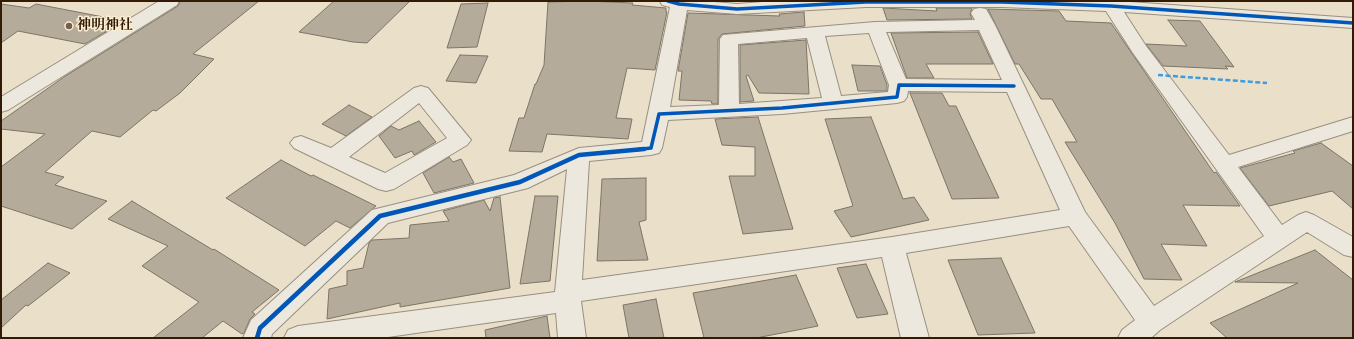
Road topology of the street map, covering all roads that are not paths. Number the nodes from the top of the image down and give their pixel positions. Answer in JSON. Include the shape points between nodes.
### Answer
{"nodes":[{"id":1,"x":171,"y":1,"type":"edge"},
{"id":2,"x":673,"y":2,"type":"edge"},
{"id":3,"x":975,"y":2,"type":"junction"},
{"id":4,"x":1110,"y":4,"type":"edge"},
{"id":5,"x":1353,"y":23,"type":"edge"},
{"id":6,"x":986,"y":25,"type":"junction"},
{"id":7,"x":875,"y":27,"type":"junction"},
{"id":8,"x":815,"y":32,"type":"junction"},
{"id":9,"x":899,"y":85,"type":"junction"},
{"id":10,"x":1014,"y":86,"type":"junction"},
{"id":11,"x":833,"y":103,"type":"junction"},
{"id":12,"x":1,"y":106,"type":"edge"},
{"id":13,"x":729,"y":111,"type":"junction"},
{"id":14,"x":659,"y":114,"type":"junction"},
{"id":15,"x":1353,"y":124,"type":"edge"},
{"id":16,"x":301,"y":143,"type":"dead end"},
{"id":17,"x":578,"y":155,"type":"junction"},
{"id":18,"x":333,"y":158,"type":"junction"},
{"id":19,"x":1224,"y":164,"type":"junction"},
{"id":20,"x":386,"y":182,"type":"junction"},
{"id":21,"x":415,"y":208,"type":"junction"},
{"id":22,"x":1075,"y":216,"type":"junction"},
{"id":23,"x":1279,"y":239,"type":"junction"},
{"id":24,"x":892,"y":246,"type":"junction"},
{"id":25,"x":1353,"y":248,"type":"edge"},
{"id":26,"x":568,"y":297,"type":"junction"},
{"id":27,"x":1139,"y":334,"type":"edge"},
{"id":28,"x":257,"y":338,"type":"edge"},
{"id":29,"x":298,"y":338,"type":"edge"},
{"id":30,"x":572,"y":338,"type":"edge"},
{"id":31,"x":915,"y":338,"type":"edge"}],
"edges":[{"from":1,"to":12,"type":"street"},
{"from":2,"to":3,"type":"street","via":[[737,9],[866,2]]},
{"from":2,"to":14,"type":"street"},
{"from":3,"to":4,"type":"street"},
{"from":3,"to":6,"type":"street"},
{"from":4,"to":5,"type":"street"},
{"from":4,"to":19,"type":"street"},
{"from":6,"to":7,"type":"street"},
{"from":6,"to":10,"type":"street"},
{"from":7,"to":8,"type":"street"},
{"from":7,"to":9,"type":"street"},
{"from":8,"to":11,"type":"street"},
{"from":8,"to":13,"type":"street","via":[[729,38]]},
{"from":9,"to":10,"type":"street"},
{"from":9,"to":11,"type":"street","via":[[897,96]]},
{"from":10,"to":22,"type":"street"},
{"from":11,"to":13,"type":"street"},
{"from":13,"to":14,"type":"street"},
{"from":14,"to":17,"type":"street","via":[[651,148]]},
{"from":15,"to":19,"type":"street"},
{"from":16,"to":18,"type":"street"},
{"from":17,"to":21,"type":"street","via":[[520,182]]},
{"from":17,"to":26,"type":"street"},
{"from":18,"to":20,"type":"street"},
{"from":18,"to":20,"type":"street","via":[[421,92],[460,140]]},
{"from":19,"to":23,"type":"street"},
{"from":20,"to":21,"type":"street"},
{"from":21,"to":28,"type":"street","via":[[380,216],[260,328]]},
{"from":22,"to":24,"type":"street"},
{"from":22,"to":27,"type":"street"},
{"from":23,"to":25,"type":"street","via":[[1306,221]]},
{"from":23,"to":27,"type":"street"},
{"from":24,"to":26,"type":"street"},
{"from":24,"to":31,"type":"street"},
{"from":26,"to":29,"type":"street"},
{"from":26,"to":30,"type":"street"}]}
